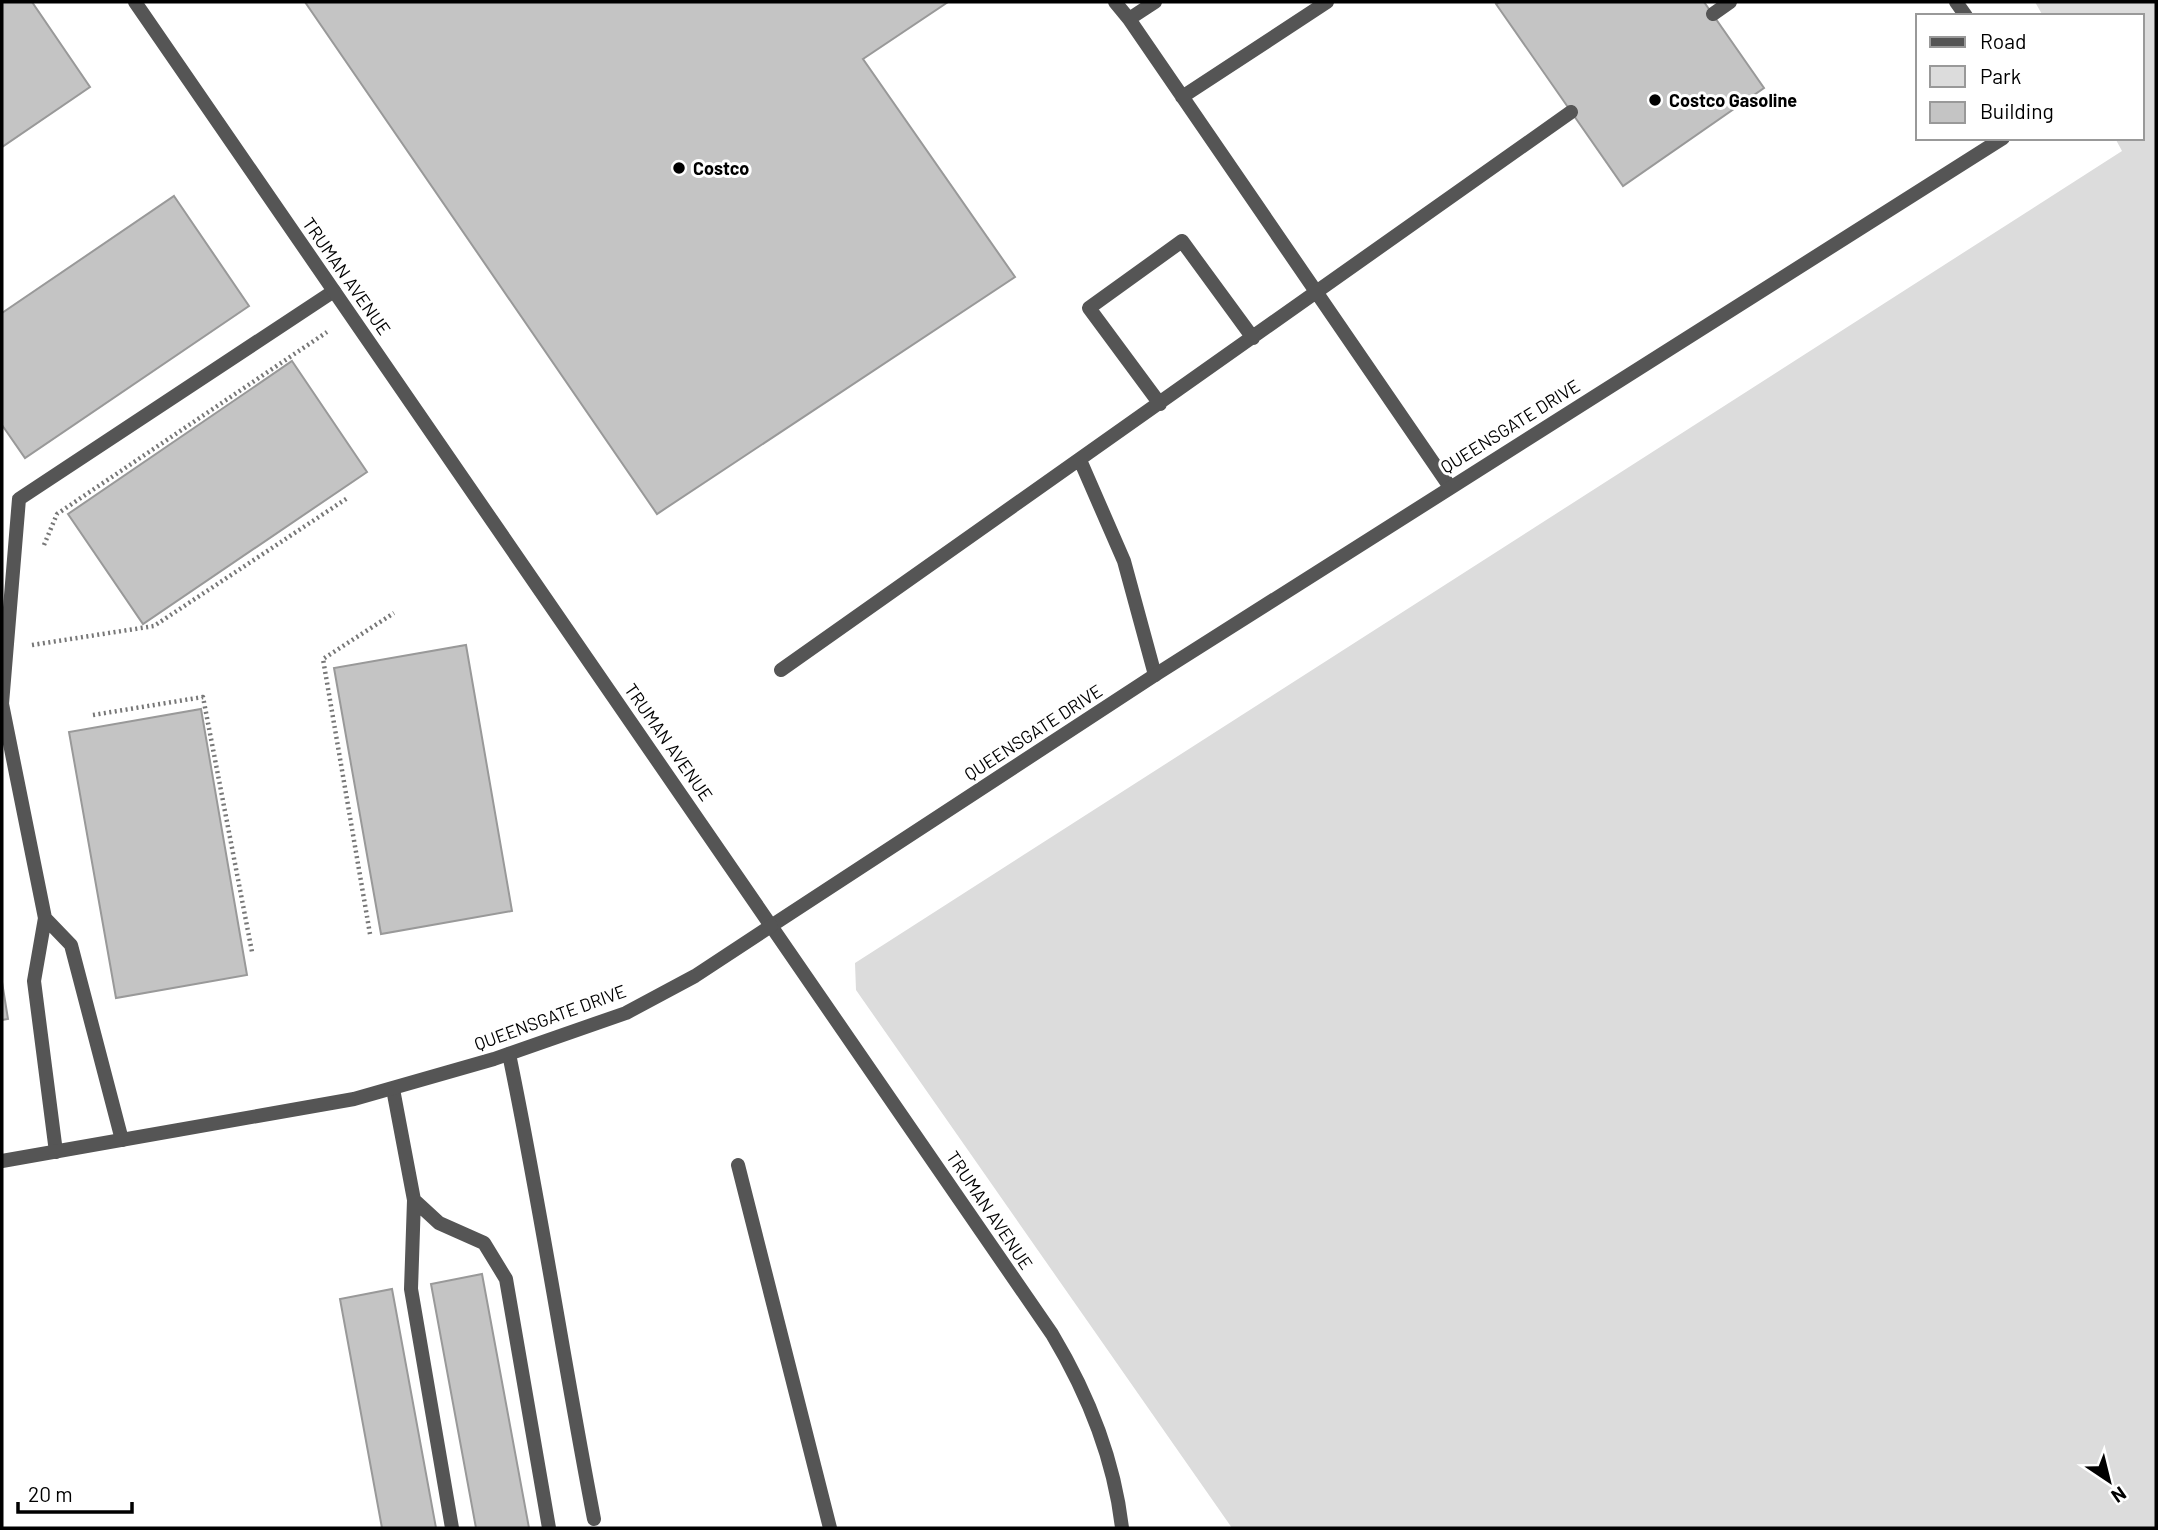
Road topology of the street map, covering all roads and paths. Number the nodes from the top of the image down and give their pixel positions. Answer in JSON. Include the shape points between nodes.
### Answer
{"nodes":[{"id":1,"x":135,"y":2,"type":"edge"},
{"id":2,"x":1115,"y":2,"type":"edge"},
{"id":3,"x":1155,"y":2,"type":"edge"},
{"id":4,"x":1327,"y":2,"type":"edge"},
{"id":5,"x":1730,"y":2,"type":"edge"},
{"id":6,"x":1713,"y":14,"type":"dead end"},
{"id":7,"x":1129,"y":19,"type":"junction"},
{"id":8,"x":1182,"y":97,"type":"junction"},
{"id":9,"x":1571,"y":112,"type":"dead end"},
{"id":10,"x":2000,"y":140,"type":"edge"},
{"id":11,"x":334,"y":291,"type":"junction"},
{"id":12,"x":1316,"y":293,"type":"junction"},
{"id":13,"x":327,"y":332,"type":"dead end"},
{"id":14,"x":1253,"y":338,"type":"junction"},
{"id":15,"x":1160,"y":404,"type":"junction"},
{"id":16,"x":1080,"y":460,"type":"junction"},
{"id":17,"x":1450,"y":487,"type":"junction"},
{"id":18,"x":349,"y":497,"type":"dead end"},
{"id":19,"x":40,"y":556,"type":"dead end"},
{"id":20,"x":394,"y":613,"type":"dead end"},
{"id":21,"x":26,"y":635,"type":"dead end"},
{"id":22,"x":781,"y":670,"type":"dead end"},
{"id":23,"x":1155,"y":675,"type":"junction"},
{"id":24,"x":93,"y":715,"type":"dead end"},
{"id":25,"x":45,"y":918,"type":"junction"},
{"id":26,"x":771,"y":926,"type":"junction"},
{"id":27,"x":370,"y":934,"type":"dead end"},
{"id":28,"x":252,"y":952,"type":"dead end"},
{"id":29,"x":509,"y":1054,"type":"junction"},
{"id":30,"x":393,"y":1088,"type":"junction"},
{"id":31,"x":122,"y":1140,"type":"junction"},
{"id":32,"x":56,"y":1152,"type":"junction"},
{"id":33,"x":2,"y":1161,"type":"edge"},
{"id":34,"x":738,"y":1165,"type":"dead end"},
{"id":35,"x":414,"y":1200,"type":"junction"},
{"id":36,"x":594,"y":1519,"type":"dead end"},
{"id":37,"x":452,"y":1528,"type":"edge"},
{"id":38,"x":549,"y":1528,"type":"edge"},
{"id":39,"x":830,"y":1528,"type":"edge"},
{"id":40,"x":1122,"y":1528,"type":"edge"}],
"edges":[{"from":1,"to":11,"type":"street","name":"TRUMAN AVENUE"},
{"from":2,"to":7,"type":"street"},
{"from":3,"to":7,"type":"street"},
{"from":4,"to":8,"type":"street"},
{"from":5,"to":6,"type":"street"},
{"from":7,"to":8,"type":"street"},
{"from":8,"to":12,"type":"street"},
{"from":9,"to":12,"type":"street"},
{"from":10,"to":17,"type":"street","name":"QUEENSGATE DRIVE"},
{"from":11,"to":25,"type":"street","via":[[19,499],[2,704]]},
{"from":11,"to":26,"type":"street","name":"TRUMAN AVENUE"},
{"from":12,"to":14,"type":"street"},
{"from":12,"to":17,"type":"street"},
{"from":13,"to":19,"type":"path","via":[[57,514]]},
{"from":14,"to":15,"type":"street"},
{"from":14,"to":15,"type":"street","via":[[1182,241],[1089,308]]},
{"from":15,"to":16,"type":"street"},
{"from":16,"to":22,"type":"street"},
{"from":16,"to":23,"type":"street","via":[[1124,561]]},
{"from":17,"to":23,"type":"street","name":"QUEENSGATE DRIVE"},
{"from":18,"to":21,"type":"path","via":[[154,626],[30,646]]},
{"from":20,"to":27,"type":"path","via":[[323,659]]},
{"from":23,"to":26,"type":"street","name":"QUEENSGATE DRIVE"},
{"from":24,"to":28,"type":"path","via":[[203,696]]},
{"from":25,"to":31,"type":"street","via":[[71,945]]},
{"from":25,"to":32,"type":"street","via":[[34,981]]},
{"from":26,"to":29,"type":"street","name":"QUEENSGATE DRIVE","via":[[695,976],[626,1013]]},
{"from":26,"to":40,"type":"street","name":"TRUMAN AVENUE","via":[[1052,1334],[1084,1391],[1099,1430]]},
{"from":29,"to":30,"type":"street","name":"QUEENSGATE DRIVE"},
{"from":29,"to":36,"type":"street"},
{"from":30,"to":31,"type":"street","name":"QUEENSGATE DRIVE"},
{"from":30,"to":35,"type":"street"},
{"from":31,"to":32,"type":"street","name":"QUEENSGATE DRIVE"},
{"from":32,"to":33,"type":"street","name":"QUEENSGATE DRIVE"},
{"from":34,"to":39,"type":"street"},
{"from":35,"to":37,"type":"street","via":[[411,1289]]},
{"from":35,"to":38,"type":"street","via":[[439,1223],[484,1243],[506,1279]]}]}
